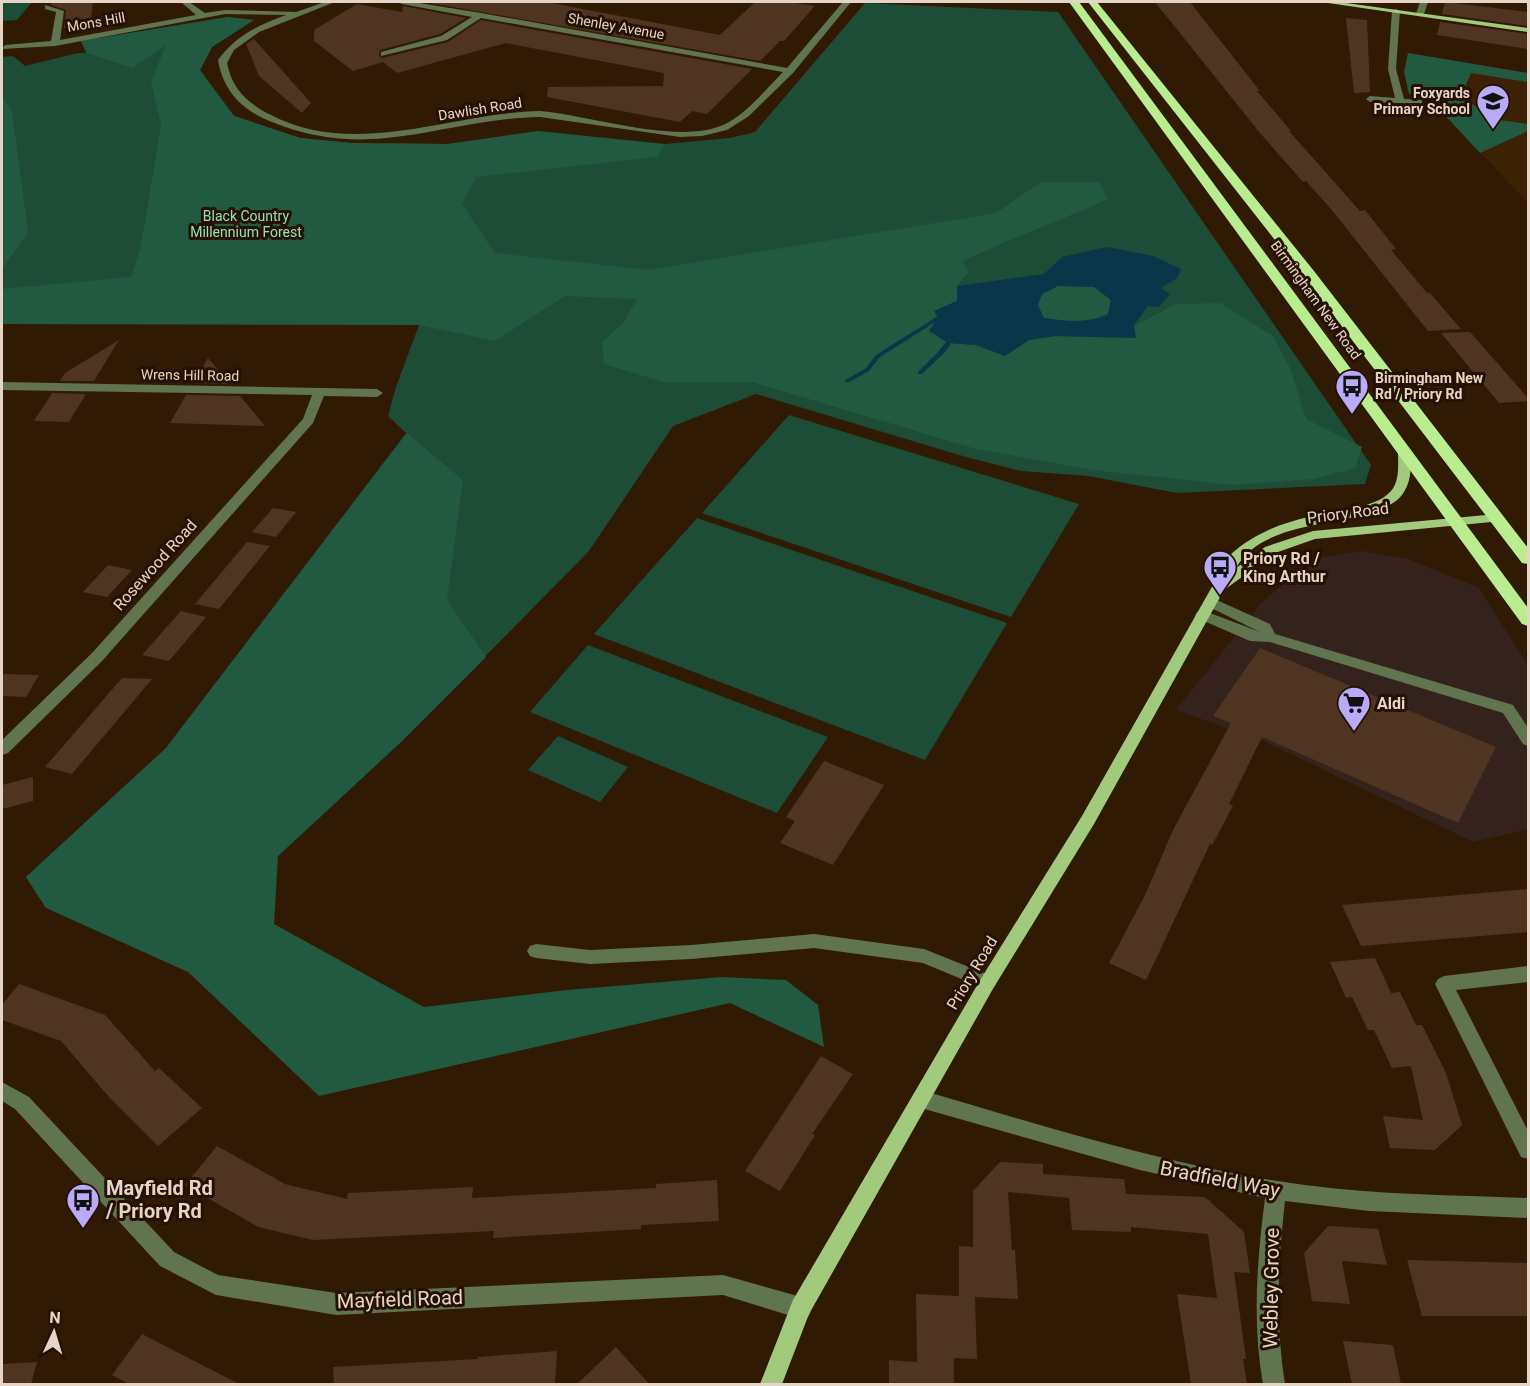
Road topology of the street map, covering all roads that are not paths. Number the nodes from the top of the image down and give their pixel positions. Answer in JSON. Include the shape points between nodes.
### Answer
{"nodes":[{"id":1,"x":185,"y":2,"type":"edge"},
{"id":2,"x":331,"y":2,"type":"edge"},
{"id":3,"x":402,"y":2,"type":"edge"},
{"id":4,"x":847,"y":2,"type":"edge"},
{"id":5,"x":1074,"y":2,"type":"edge"},
{"id":6,"x":1092,"y":2,"type":"edge"},
{"id":7,"x":1325,"y":2,"type":"edge"},
{"id":8,"x":1424,"y":2,"type":"edge"},
{"id":9,"x":48,"y":6,"type":"dead end"},
{"id":10,"x":1396,"y":11,"type":"junction"},
{"id":11,"x":299,"y":13,"type":"junction"},
{"id":12,"x":1420,"y":14,"type":"junction"},
{"id":13,"x":480,"y":15,"type":"junction"},
{"id":14,"x":203,"y":16,"type":"junction"},
{"id":15,"x":1528,"y":30,"type":"edge"},
{"id":16,"x":55,"y":43,"type":"junction"},
{"id":17,"x":5,"y":48,"type":"dead end"},
{"id":18,"x":384,"y":54,"type":"dead end"},
{"id":19,"x":790,"y":71,"type":"junction"},
{"id":20,"x":1370,"y":99,"type":"dead end"},
{"id":21,"x":1400,"y":101,"type":"junction"},
{"id":22,"x":1419,"y":102,"type":"dead end"},
{"id":23,"x":2,"y":386,"type":"edge"},
{"id":24,"x":319,"y":393,"type":"junction"},
{"id":25,"x":377,"y":393,"type":"dead end"},
{"id":26,"x":1404,"y":451,"type":"junction"},
{"id":27,"x":1497,"y":518,"type":"junction"},
{"id":28,"x":1456,"y":521,"type":"junction"},
{"id":29,"x":1528,"y":559,"type":"edge"},
{"id":30,"x":1210,"y":602,"type":"junction"},
{"id":31,"x":1528,"y":620,"type":"edge"},
{"id":32,"x":1528,"y":740,"type":"edge"},
{"id":33,"x":2,"y":749,"type":"edge"},
{"id":34,"x":536,"y":951,"type":"dead end"},
{"id":35,"x":1528,"y":974,"type":"edge"},
{"id":36,"x":988,"y":982,"type":"junction"},
{"id":37,"x":2,"y":1091,"type":"edge"},
{"id":38,"x":921,"y":1099,"type":"junction"},
{"id":39,"x":1528,"y":1150,"type":"edge"},
{"id":40,"x":1276,"y":1191,"type":"junction"},
{"id":41,"x":1528,"y":1208,"type":"edge"},
{"id":42,"x":801,"y":1308,"type":"junction"},
{"id":43,"x":771,"y":1384,"type":"edge"},
{"id":44,"x":1274,"y":1384,"type":"edge"}],
"edges":[{"from":1,"to":14,"type":"street"},
{"from":2,"to":11,"type":"street","name":"Dawlish Road"},
{"from":3,"to":13,"type":"street","name":"Shenley Avenue"},
{"from":4,"to":19,"type":"street","name":"Dawlish Road","via":[[823,36]]},
{"from":5,"to":26,"type":"highway","name":"Birmingham New Road"},
{"from":6,"to":27,"type":"highway","name":"Birmingham New Road"},
{"from":7,"to":10,"type":"main road"},
{"from":8,"to":12,"type":"street"},
{"from":9,"to":16,"type":"street","via":[[60,11]]},
{"from":10,"to":12,"type":"main road"},
{"from":10,"to":21,"type":"street","via":[[1392,69]]},
{"from":11,"to":14,"type":"street","name":"Mons Hill","via":[[225,12]]},
{"from":11,"to":19,"type":"street","name":"Dawlish Road","via":[[240,39],[222,60],[228,84],[242,99],[260,114],[307,134],[385,137],[536,114],[664,134],[707,131],[725,128],[742,118]]},
{"from":12,"to":15,"type":"main road"},
{"from":13,"to":18,"type":"street","via":[[444,38]]},
{"from":13,"to":19,"type":"street","name":"Shenley Avenue"},
{"from":14,"to":16,"type":"street","name":"Mons Hill"},
{"from":16,"to":17,"type":"street","name":"Mons Hill"},
{"from":20,"to":21,"type":"street"},
{"from":21,"to":22,"type":"street"},
{"from":23,"to":24,"type":"street","name":"Wrens Hill Road"},
{"from":24,"to":25,"type":"street","name":"Wrens Hill Road"},
{"from":24,"to":33,"type":"street","name":"Rosewood Road","via":[[309,420],[97,657]]},
{"from":26,"to":28,"type":"highway","name":"Birmingham New Road"},
{"from":26,"to":30,"type":"main road","name":"Priory Road","via":[[1405,474],[1396,495],[1369,508],[1265,536],[1243,548]]},
{"from":27,"to":28,"type":"main road","name":"Priory Road"},
{"from":27,"to":29,"type":"highway","name":"Birmingham New Road"},
{"from":28,"to":30,"type":"main road","name":"Priory Road","via":[[1313,535],[1270,550]]},
{"from":28,"to":31,"type":"highway","name":"Birmingham New Road"},
{"from":30,"to":32,"type":"street","via":[[1255,637],[1270,637],[1508,709]]},
{"from":30,"to":36,"type":"main road","name":"Priory Road","via":[[1088,820]]},
{"from":34,"to":36,"type":"street","via":[[590,957],[814,941],[924,956]]},
{"from":35,"to":39,"type":"street","via":[[1444,984]]},
{"from":36,"to":38,"type":"main road","name":"Priory Road"},
{"from":37,"to":42,"type":"street","name":"Mayfield Road","via":[[22,1103],[167,1259],[216,1285],[336,1304],[723,1285]]},
{"from":38,"to":40,"type":"street","name":"Bradfield Way","via":[[1146,1164]]},
{"from":38,"to":42,"type":"main road","name":"Priory Road"},
{"from":40,"to":41,"type":"street","name":"Bradfield Way","via":[[1383,1202]]},
{"from":40,"to":44,"type":"street","name":"Webley Grove","via":[[1268,1304]]},
{"from":42,"to":43,"type":"main road","name":"Priory Road"}]}
